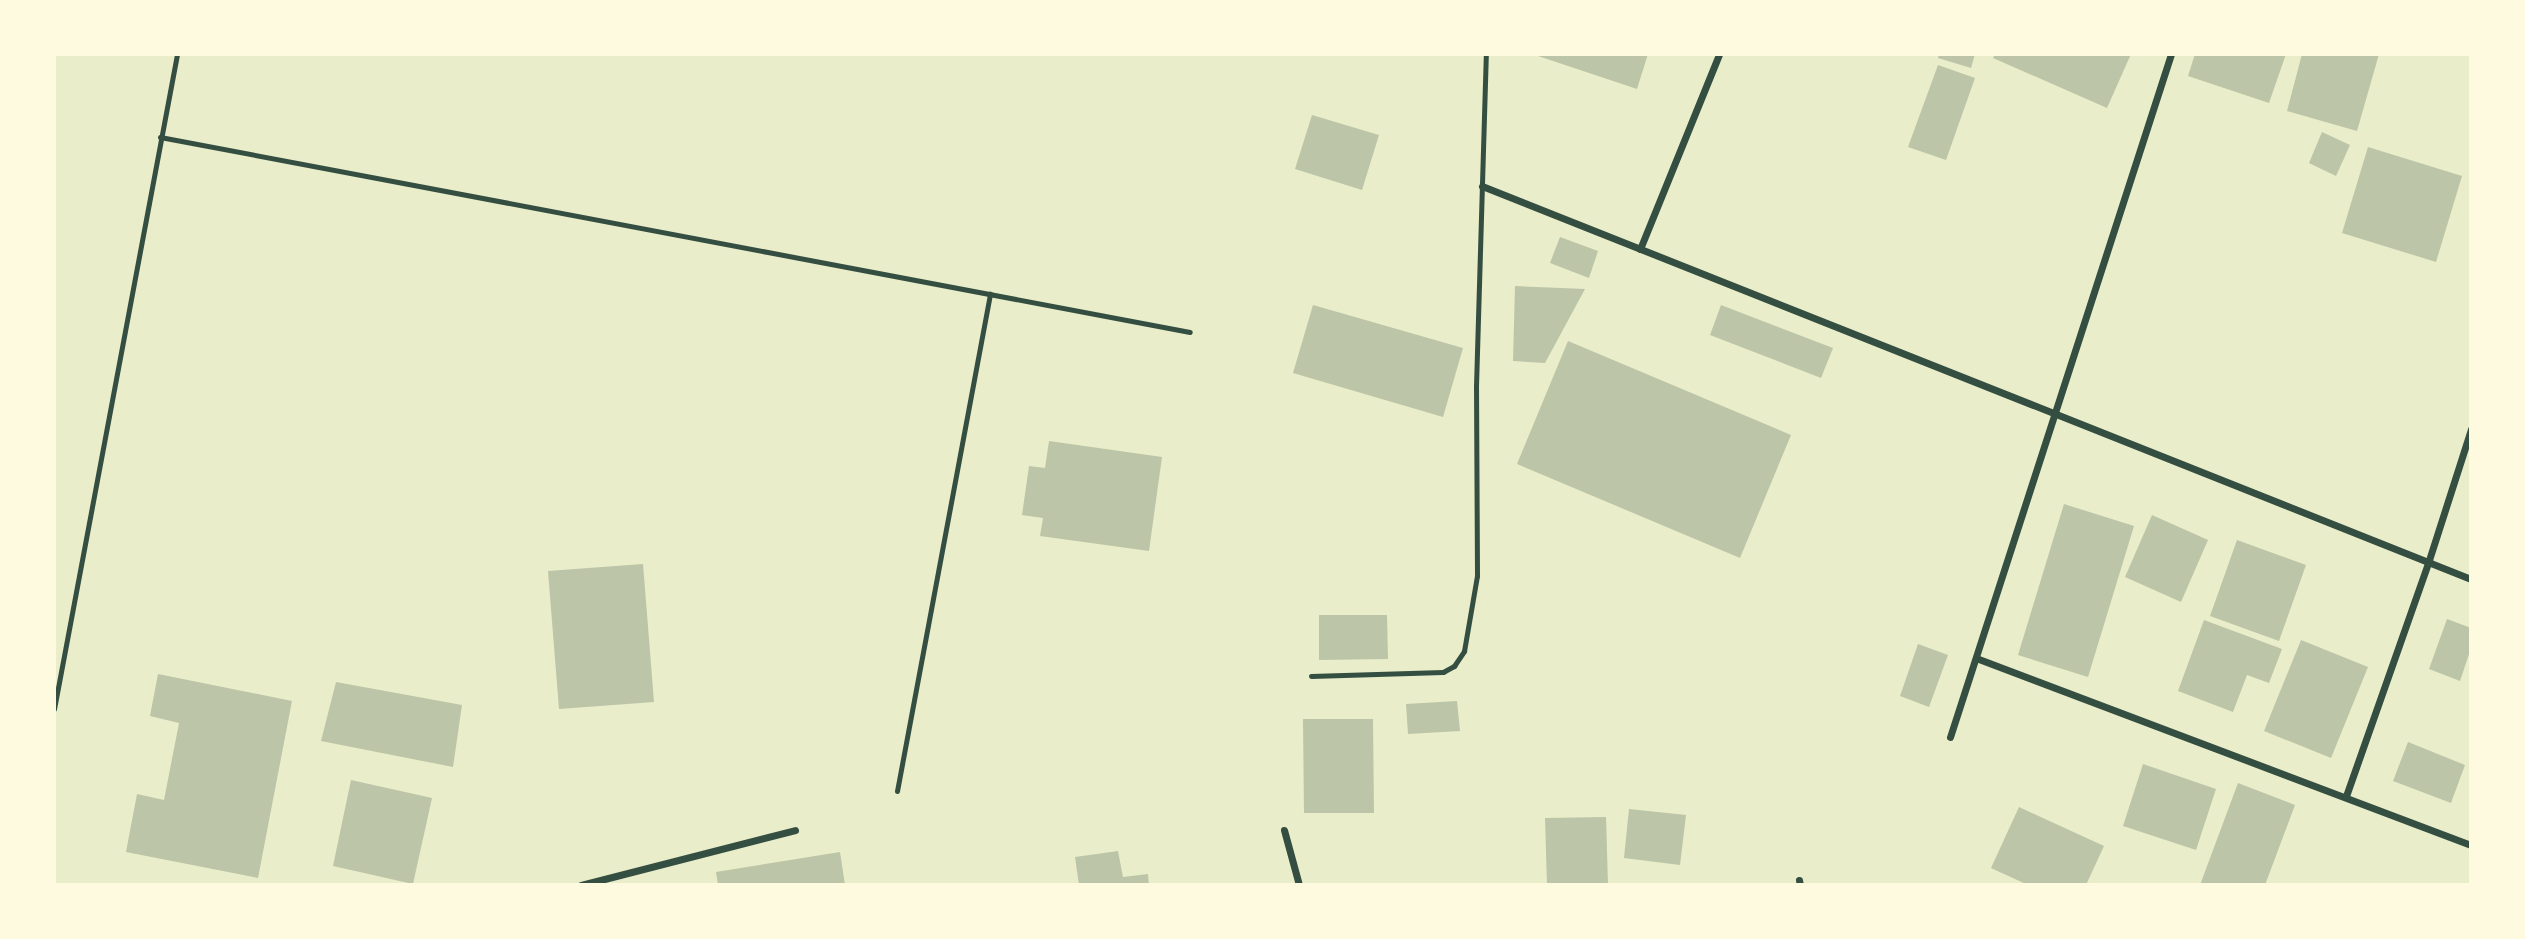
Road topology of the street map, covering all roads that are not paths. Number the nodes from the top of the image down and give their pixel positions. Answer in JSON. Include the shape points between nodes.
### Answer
{"nodes":[{"id":1,"x":177,"y":54,"type":"edge"},
{"id":2,"x":1486,"y":54,"type":"edge"},
{"id":3,"x":1719,"y":54,"type":"edge"},
{"id":4,"x":2171,"y":54,"type":"edge"},
{"id":5,"x":160,"y":137,"type":"junction"},
{"id":6,"x":1482,"y":186,"type":"junction"},
{"id":7,"x":1640,"y":249,"type":"junction"},
{"id":8,"x":990,"y":295,"type":"junction"},
{"id":9,"x":1190,"y":332,"type":"dead end"},
{"id":10,"x":2054,"y":414,"type":"junction"},
{"id":11,"x":2471,"y":429,"type":"edge"},
{"id":12,"x":2429,"y":560,"type":"junction"},
{"id":13,"x":2471,"y":579,"type":"edge"},
{"id":14,"x":1976,"y":658,"type":"junction"},
{"id":15,"x":1311,"y":676,"type":"dead end"},
{"id":16,"x":54,"y":709,"type":"edge"},
{"id":17,"x":1950,"y":737,"type":"dead end"},
{"id":18,"x":897,"y":791,"type":"dead end"},
{"id":19,"x":2346,"y":796,"type":"junction"},
{"id":20,"x":795,"y":830,"type":"dead end"},
{"id":21,"x":1284,"y":830,"type":"dead end"},
{"id":22,"x":2471,"y":845,"type":"edge"},
{"id":23,"x":581,"y":885,"type":"edge"},
{"id":24,"x":1299,"y":885,"type":"edge"}],
"edges":[{"from":1,"to":5,"type":"lane"},
{"from":2,"to":6,"type":"lane"},
{"from":3,"to":7,"type":"street"},
{"from":4,"to":10,"type":"street"},
{"from":5,"to":8,"type":"lane"},
{"from":5,"to":16,"type":"lane"},
{"from":6,"to":7,"type":"street"},
{"from":6,"to":15,"type":"lane","via":[[1477,576],[1464,651],[1454,666],[1443,672]]},
{"from":7,"to":10,"type":"street"},
{"from":8,"to":9,"type":"lane"},
{"from":8,"to":18,"type":"lane"},
{"from":10,"to":12,"type":"street"},
{"from":10,"to":14,"type":"street"},
{"from":11,"to":12,"type":"street"},
{"from":12,"to":13,"type":"street"},
{"from":12,"to":19,"type":"street"},
{"from":14,"to":17,"type":"street"},
{"from":14,"to":19,"type":"street"},
{"from":19,"to":22,"type":"street"},
{"from":20,"to":23,"type":"street"},
{"from":21,"to":24,"type":"street"}]}
